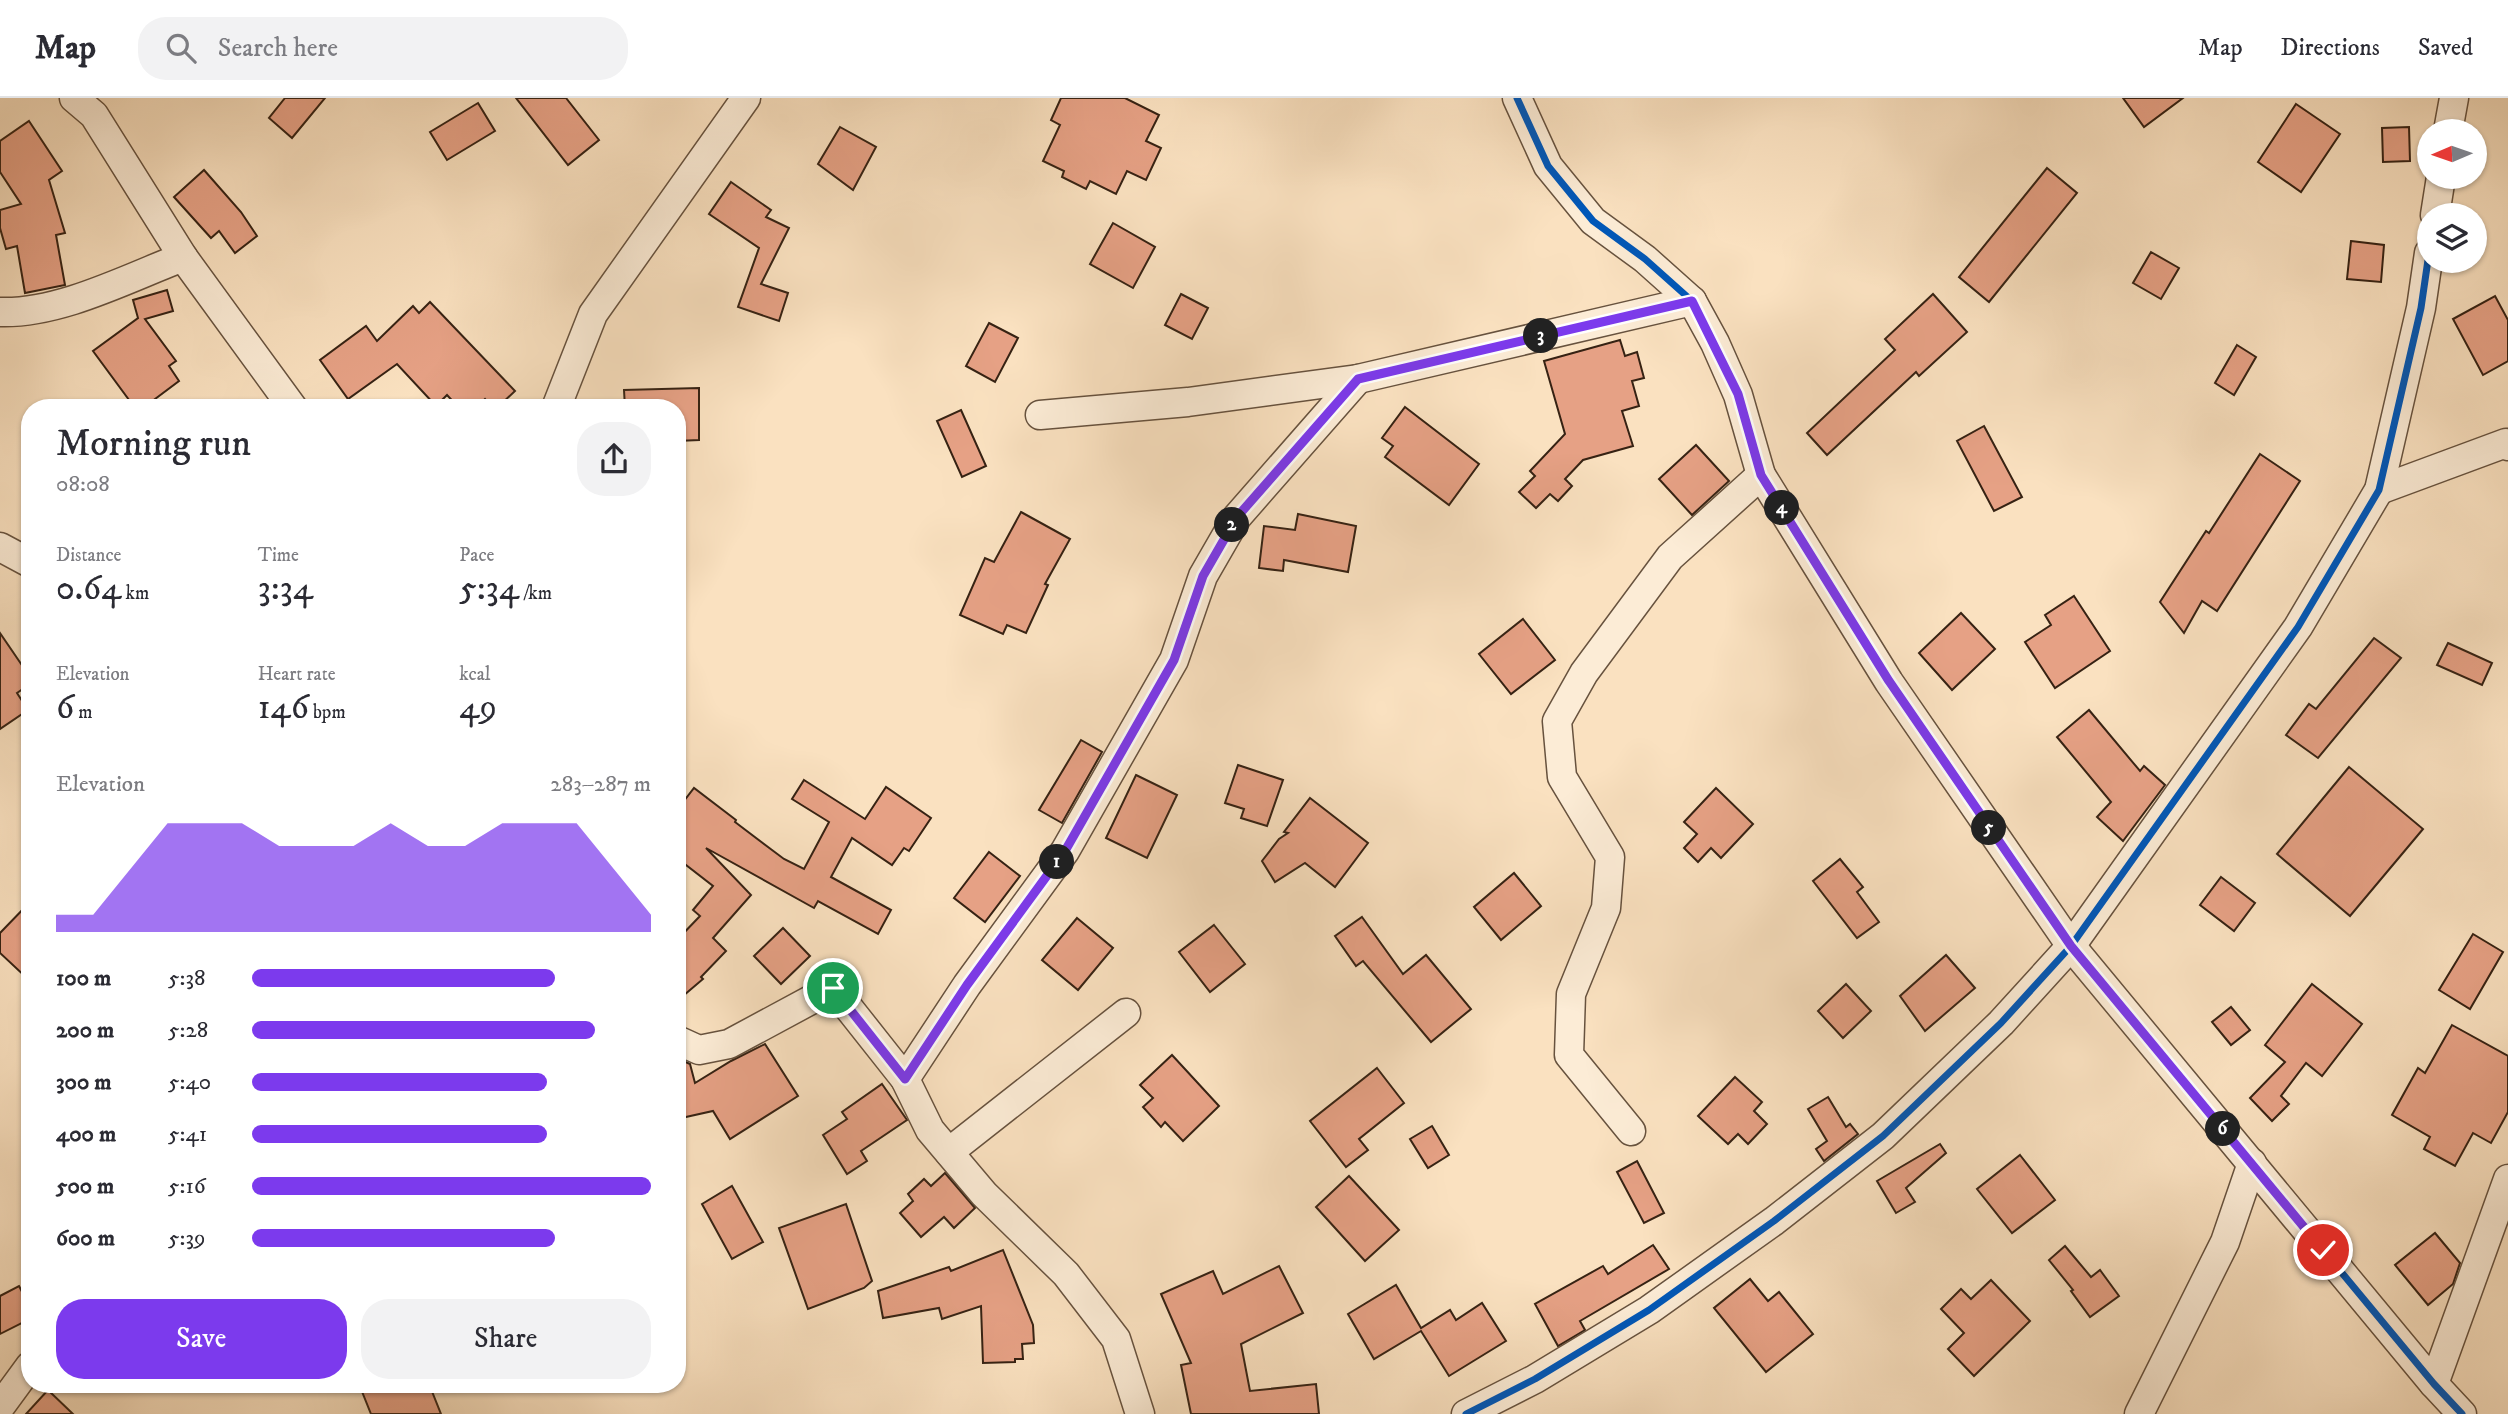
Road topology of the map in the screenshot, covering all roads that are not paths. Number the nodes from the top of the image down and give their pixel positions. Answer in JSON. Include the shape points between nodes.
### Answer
{"nodes":[{"id":1,"x":746,"y":98,"type":"edge"},
{"id":2,"x":1517,"y":98,"type":"edge"},
{"id":3,"x":2454,"y":98,"type":"edge"},
{"id":4,"x":90,"y":104,"type":"edge"},
{"id":5,"x":2450,"y":119,"type":"edge"},
{"id":6,"x":183,"y":257,"type":"junction"},
{"id":7,"x":2426,"y":273,"type":"edge"},
{"id":8,"x":1692,"y":301,"type":"junction"},
{"id":9,"x":0,"y":312,"type":"edge"},
{"id":10,"x":1358,"y":379,"type":"junction"},
{"id":11,"x":286,"y":399,"type":"edge"},
{"id":12,"x":560,"y":399,"type":"edge"},
{"id":13,"x":1040,"y":415,"type":"dead end"},
{"id":14,"x":2508,"y":446,"type":"edge"},
{"id":15,"x":1761,"y":475,"type":"junction"},
{"id":16,"x":2379,"y":490,"type":"junction"},
{"id":17,"x":0,"y":547,"type":"edge"},
{"id":18,"x":21,"y":558,"type":"edge"},
{"id":19,"x":2071,"y":946,"type":"junction"},
{"id":20,"x":1126,"y":1013,"type":"dead end"},
{"id":21,"x":686,"y":1044,"type":"edge"},
{"id":22,"x":905,"y":1079,"type":"junction"},
{"id":23,"x":1631,"y":1130,"type":"dead end"},
{"id":24,"x":949,"y":1152,"type":"junction"},
{"id":25,"x":2252,"y":1163,"type":"junction"},
{"id":26,"x":2508,"y":1179,"type":"edge"},
{"id":27,"x":21,"y":1378,"type":"edge"},
{"id":28,"x":2434,"y":1384,"type":"junction"},
{"id":29,"x":0,"y":1407,"type":"edge"},
{"id":30,"x":1140,"y":1414,"type":"edge"},
{"id":31,"x":1466,"y":1414,"type":"edge"},
{"id":32,"x":2139,"y":1414,"type":"edge"},
{"id":33,"x":2462,"y":1414,"type":"edge"}],
"edges":[{"from":1,"to":12,"type":"street","via":[[593,314]]},
{"from":2,"to":8,"type":"street","via":[[1548,166],[1593,221]]},
{"from":3,"to":5,"type":"street"},
{"from":4,"to":6,"type":"street"},
{"from":6,"to":9,"type":"street","via":[[74,299],[17,313]]},
{"from":6,"to":11,"type":"street"},
{"from":7,"to":16,"type":"street"},
{"from":8,"to":10,"type":"street"},
{"from":8,"to":15,"type":"street","via":[[1738,394]]},
{"from":10,"to":13,"type":"street","via":[[1188,402]]},
{"from":10,"to":22,"type":"street","via":[[1237,517],[1203,576],[1174,660],[1065,851]]},
{"from":14,"to":16,"type":"street"},
{"from":15,"to":19,"type":"street","via":[[1889,681]]},
{"from":15,"to":23,"type":"street","via":[[1670,556],[1584,673],[1557,720],[1562,777],[1610,857],[1606,908],[1571,994],[1569,1055]]},
{"from":16,"to":19,"type":"street","via":[[2298,627]]},
{"from":17,"to":18,"type":"street"},
{"from":19,"to":25,"type":"street"},
{"from":19,"to":31,"type":"street","via":[[2001,1023],[1883,1136],[1774,1221],[1649,1310],[1535,1379]]},
{"from":20,"to":24,"type":"street"},
{"from":21,"to":22,"type":"street","via":[[699,1050],[729,1044],[833,988]]},
{"from":22,"to":24,"type":"street","via":[[930,1130]]},
{"from":24,"to":30,"type":"street","via":[[984,1194],[1066,1274],[1116,1339]]},
{"from":25,"to":28,"type":"street"},
{"from":25,"to":32,"type":"street","via":[[2225,1242]]},
{"from":26,"to":28,"type":"street"},
{"from":27,"to":29,"type":"street"},
{"from":28,"to":33,"type":"street"}]}
